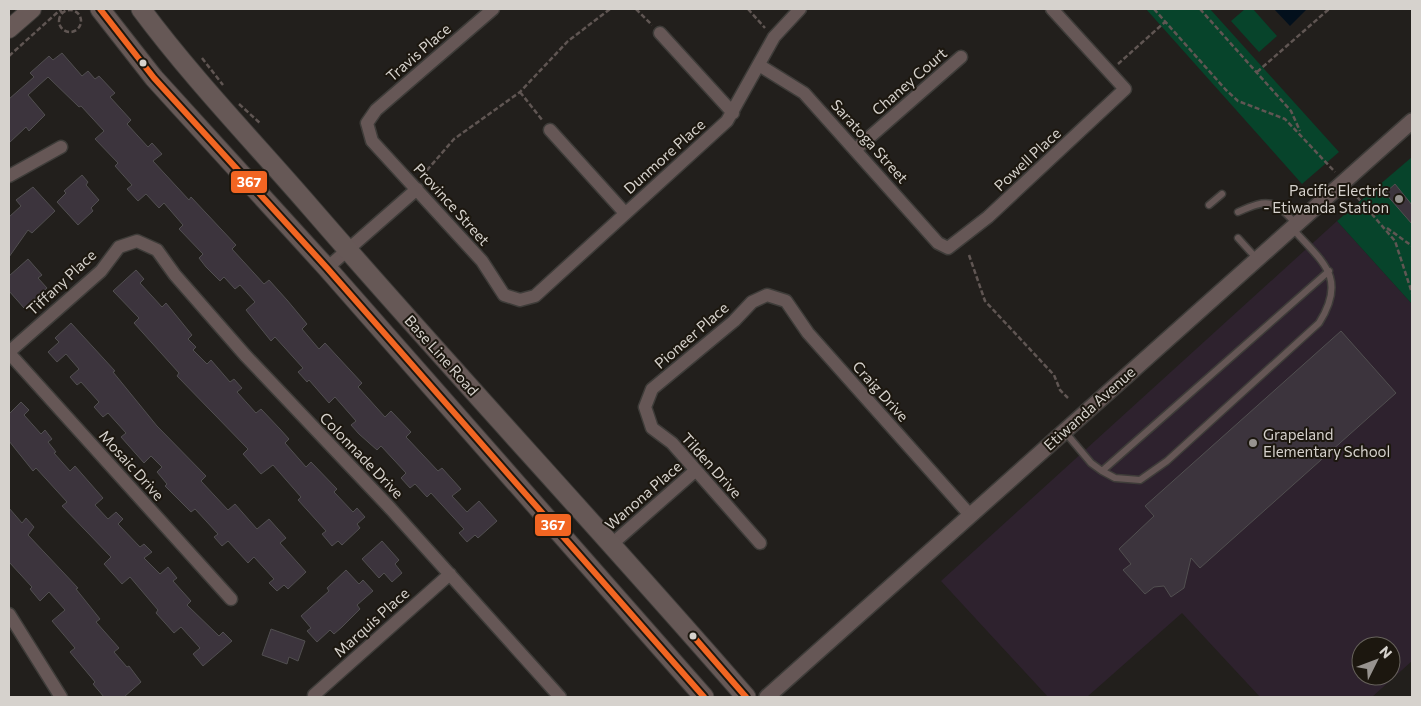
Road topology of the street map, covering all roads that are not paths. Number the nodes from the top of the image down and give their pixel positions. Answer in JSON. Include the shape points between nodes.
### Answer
{"nodes":[{"id":1,"x":32,"y":9,"type":"edge"},
{"id":2,"x":100,"y":9,"type":"edge"},
{"id":3,"x":142,"y":9,"type":"edge"},
{"id":4,"x":493,"y":9,"type":"edge"},
{"id":5,"x":800,"y":9,"type":"edge"},
{"id":6,"x":1052,"y":9,"type":"edge"},
{"id":7,"x":9,"y":29,"type":"edge"},
{"id":8,"x":660,"y":33,"type":"road end"},
{"id":9,"x":961,"y":57,"type":"dead end"},
{"id":10,"x":759,"y":65,"type":"junction"},
{"id":11,"x":733,"y":113,"type":"junction"},
{"id":12,"x":1412,"y":121,"type":"edge"},
{"id":13,"x":367,"y":122,"type":"joint"},
{"id":14,"x":550,"y":130,"type":"road end"},
{"id":15,"x":61,"y":147,"type":"dead end"},
{"id":16,"x":856,"y":149,"type":"junction"},
{"id":17,"x":9,"y":176,"type":"edge"},
{"id":18,"x":419,"y":183,"type":"junction"},
{"id":19,"x":1222,"y":194,"type":"dead end"},
{"id":20,"x":1209,"y":205,"type":"dead end"},
{"id":21,"x":1238,"y":212,"type":"dead end"},
{"id":22,"x":625,"y":213,"type":"junction"},
{"id":23,"x":1294,"y":226,"type":"junction"},
{"id":24,"x":1238,"y":238,"type":"dead end"},
{"id":25,"x":138,"y":241,"type":"joint"},
{"id":26,"x":948,"y":248,"type":"joint"},
{"id":27,"x":348,"y":251,"type":"junction"},
{"id":28,"x":1257,"y":259,"type":"junction"},
{"id":29,"x":328,"y":268,"type":"junction"},
{"id":30,"x":1329,"y":271,"type":"junction"},
{"id":31,"x":767,"y":295,"type":"joint"},
{"id":32,"x":520,"y":300,"type":"joint"},
{"id":33,"x":9,"y":353,"type":"edge"},
{"id":34,"x":645,"y":407,"type":"joint"},
{"id":35,"x":1064,"y":431,"type":"junction"},
{"id":36,"x":696,"y":470,"type":"junction"},
{"id":37,"x":1102,"y":471,"type":"junction"},
{"id":38,"x":970,"y":515,"type":"junction"},
{"id":39,"x":760,"y":543,"type":"dead end"},
{"id":40,"x":612,"y":544,"type":"junction"},
{"id":41,"x":450,"y":574,"type":"junction"},
{"id":42,"x":231,"y":599,"type":"dead end"},
{"id":43,"x":9,"y":614,"type":"edge"},
{"id":44,"x":315,"y":696,"type":"edge"},
{"id":45,"x":61,"y":697,"type":"edge"},
{"id":46,"x":560,"y":697,"type":"edge"},
{"id":47,"x":704,"y":697,"type":"edge"},
{"id":48,"x":746,"y":697,"type":"edge"},
{"id":49,"x":767,"y":697,"type":"edge"}],
"edges":[{"from":1,"to":7,"type":"main road"},
{"from":2,"to":29,"type":"main road","name":"Base Line Road","via":[[154,78]]},
{"from":3,"to":27,"type":"main road","name":"Base Line Road"},
{"from":4,"to":13,"type":"street","name":"Travis Place","via":[[376,110]]},
{"from":5,"to":10,"type":"street","name":"Dunmore Place","via":[[774,37]]},
{"from":6,"to":26,"type":"street","name":"Powell Place","via":[[1125,89],[988,217]]},
{"from":8,"to":11,"type":"street"},
{"from":9,"to":16,"type":"street","name":"Chaney Court"},
{"from":10,"to":11,"type":"street","name":"Dunmore Place"},
{"from":10,"to":16,"type":"street","name":"Saratoga Street","via":[[804,93]]},
{"from":11,"to":22,"type":"street","name":"Dunmore Place"},
{"from":12,"to":23,"type":"street","name":"Etiwanda Avenue"},
{"from":13,"to":18,"type":"street","name":"Province Street","via":[[372,141]]},
{"from":14,"to":22,"type":"street"},
{"from":15,"to":17,"type":"street"},
{"from":16,"to":26,"type":"street","name":"Saratoga Street","via":[[938,242]]},
{"from":18,"to":27,"type":"street"},
{"from":18,"to":32,"type":"street","name":"Province Street","via":[[482,261],[504,296]]},
{"from":19,"to":20,"type":"lane"},
{"from":21,"to":23,"type":"lane","via":[[1261,202],[1280,207]]},
{"from":22,"to":32,"type":"street","name":"Dunmore Place","via":[[535,296]]},
{"from":23,"to":28,"type":"street","name":"Etiwanda Avenue"},
{"from":23,"to":30,"type":"lane"},
{"from":24,"to":28,"type":"lane"},
{"from":25,"to":33,"type":"street","name":"Tiffany Place","via":[[118,247],[101,271]]},
{"from":25,"to":41,"type":"street","name":"Colonnade Drive","via":[[157,250],[252,362]]},
{"from":27,"to":29,"type":"street"},
{"from":27,"to":40,"type":"main road","name":"Base Line Road"},
{"from":28,"to":35,"type":"street","name":"Etiwanda Avenue"},
{"from":29,"to":47,"type":"main road","name":"Base Line Road"},
{"from":30,"to":37,"type":"lane"},
{"from":30,"to":37,"type":"lane","via":[[1330,306],[1319,323],[1167,461],[1140,480],[1116,478]]},
{"from":31,"to":34,"type":"street","name":"Pioneer Place","via":[[752,302],[714,339],[652,389]]},
{"from":31,"to":38,"type":"street","name":"Craig Drive","via":[[786,301],[808,333]]},
{"from":33,"to":42,"type":"street","name":"Mosaic Drive"},
{"from":34,"to":36,"type":"street","name":"Tilden Drive","via":[[652,428],[672,443]]},
{"from":35,"to":37,"type":"lane"},
{"from":35,"to":38,"type":"street","name":"Etiwanda Avenue"},
{"from":36,"to":39,"type":"street","name":"Tilden Drive"},
{"from":36,"to":40,"type":"street","name":"Wanona Place"},
{"from":38,"to":49,"type":"street","name":"Etiwanda Avenue"},
{"from":40,"to":48,"type":"main road","name":"Base Line Road"},
{"from":41,"to":44,"type":"street","name":"Marquis Place"},
{"from":41,"to":46,"type":"street","name":"Colonnade Drive"},
{"from":43,"to":45,"type":"street"}]}
